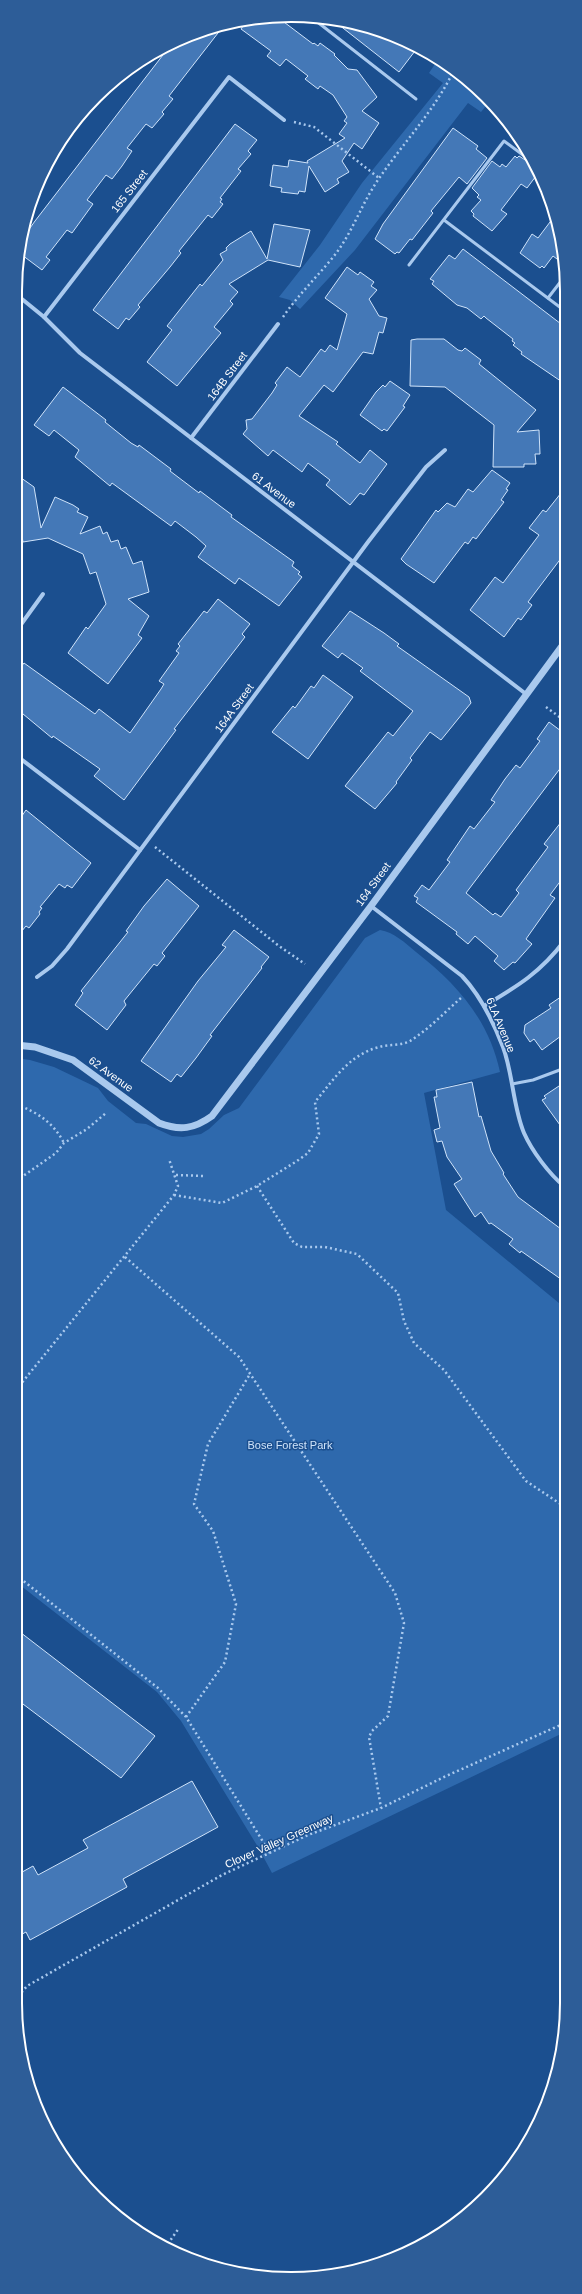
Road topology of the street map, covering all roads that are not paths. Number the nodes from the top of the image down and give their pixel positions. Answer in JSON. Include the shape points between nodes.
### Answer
{"nodes":[{"id":1,"x":319,"y":24,"type":"edge"},
{"id":2,"x":416,"y":99,"type":"dead end"},
{"id":3,"x":284,"y":120,"type":"road end"},
{"id":4,"x":522,"y":154,"type":"edge"},
{"id":5,"x":444,"y":220,"type":"junction"},
{"id":6,"x":410,"y":265,"type":"dead end"},
{"id":7,"x":560,"y":283,"type":"edge"},
{"id":8,"x":548,"y":298,"type":"junction"},
{"id":9,"x":22,"y":299,"type":"edge"},
{"id":10,"x":560,"y":307,"type":"edge"},
{"id":11,"x":44,"y":317,"type":"junction"},
{"id":12,"x":278,"y":324,"type":"road end"},
{"id":13,"x":191,"y":438,"type":"junction"},
{"id":14,"x":445,"y":450,"type":"dead end"},
{"id":15,"x":353,"y":561,"type":"junction"},
{"id":16,"x":43,"y":594,"type":"dead end"},
{"id":17,"x":22,"y":623,"type":"edge"},
{"id":18,"x":560,"y":649,"type":"edge"},
{"id":19,"x":526,"y":694,"type":"junction"},
{"id":20,"x":22,"y":760,"type":"edge"},
{"id":21,"x":140,"y":850,"type":"junction"},
{"id":22,"x":371,"y":906,"type":"junction"},
{"id":23,"x":560,"y":947,"type":"edge"},
{"id":24,"x":37,"y":977,"type":"dead end"},
{"id":25,"x":484,"y":1006,"type":"junction"},
{"id":26,"x":22,"y":1046,"type":"edge"},
{"id":27,"x":560,"y":1070,"type":"edge"},
{"id":28,"x":512,"y":1084,"type":"junction"},
{"id":29,"x":189,"y":1127,"type":"joint"},
{"id":30,"x":560,"y":1181,"type":"edge"}],
"edges":[{"from":1,"to":2,"type":"lane"},
{"from":3,"to":11,"type":"street","name":"165 Street","via":[[229,77]]},
{"from":4,"to":5,"type":"lane","via":[[504,140]]},
{"from":5,"to":6,"type":"lane"},
{"from":5,"to":8,"type":"lane"},
{"from":7,"to":8,"type":"lane"},
{"from":8,"to":10,"type":"lane"},
{"from":9,"to":11,"type":"street","name":"61 Avenue"},
{"from":11,"to":13,"type":"street","name":"61 Avenue","via":[[80,353]]},
{"from":12,"to":13,"type":"street","name":"164B Street"},
{"from":13,"to":15,"type":"street","name":"61 Avenue"},
{"from":14,"to":15,"type":"street","name":"164A Street","via":[[426,467]]},
{"from":15,"to":19,"type":"street","name":"61 Avenue"},
{"from":15,"to":21,"type":"street","name":"164A Street"},
{"from":16,"to":17,"type":"street"},
{"from":18,"to":19,"type":"street","name":"164 Street"},
{"from":19,"to":22,"type":"street","name":"164 Street"},
{"from":20,"to":21,"type":"street"},
{"from":21,"to":24,"type":"street","name":"164A Street","via":[[67,949],[52,966]]},
{"from":22,"to":25,"type":"street","name":"61A Avenue","via":[[462,976]]},
{"from":22,"to":29,"type":"street","name":"164 Street","via":[[218,1109],[204,1122]]},
{"from":23,"to":25,"type":"street","via":[[532,976]]},
{"from":25,"to":28,"type":"street","name":"61A Avenue","via":[[503,1048]]},
{"from":26,"to":29,"type":"street","name":"62 Avenue","via":[[36,1047],[72,1060],[159,1123],[181,1129]]},
{"from":27,"to":28,"type":"lane","via":[[533,1080]]},
{"from":28,"to":30,"type":"street","name":"61A Avenue","via":[[524,1133],[542,1161]]}]}
